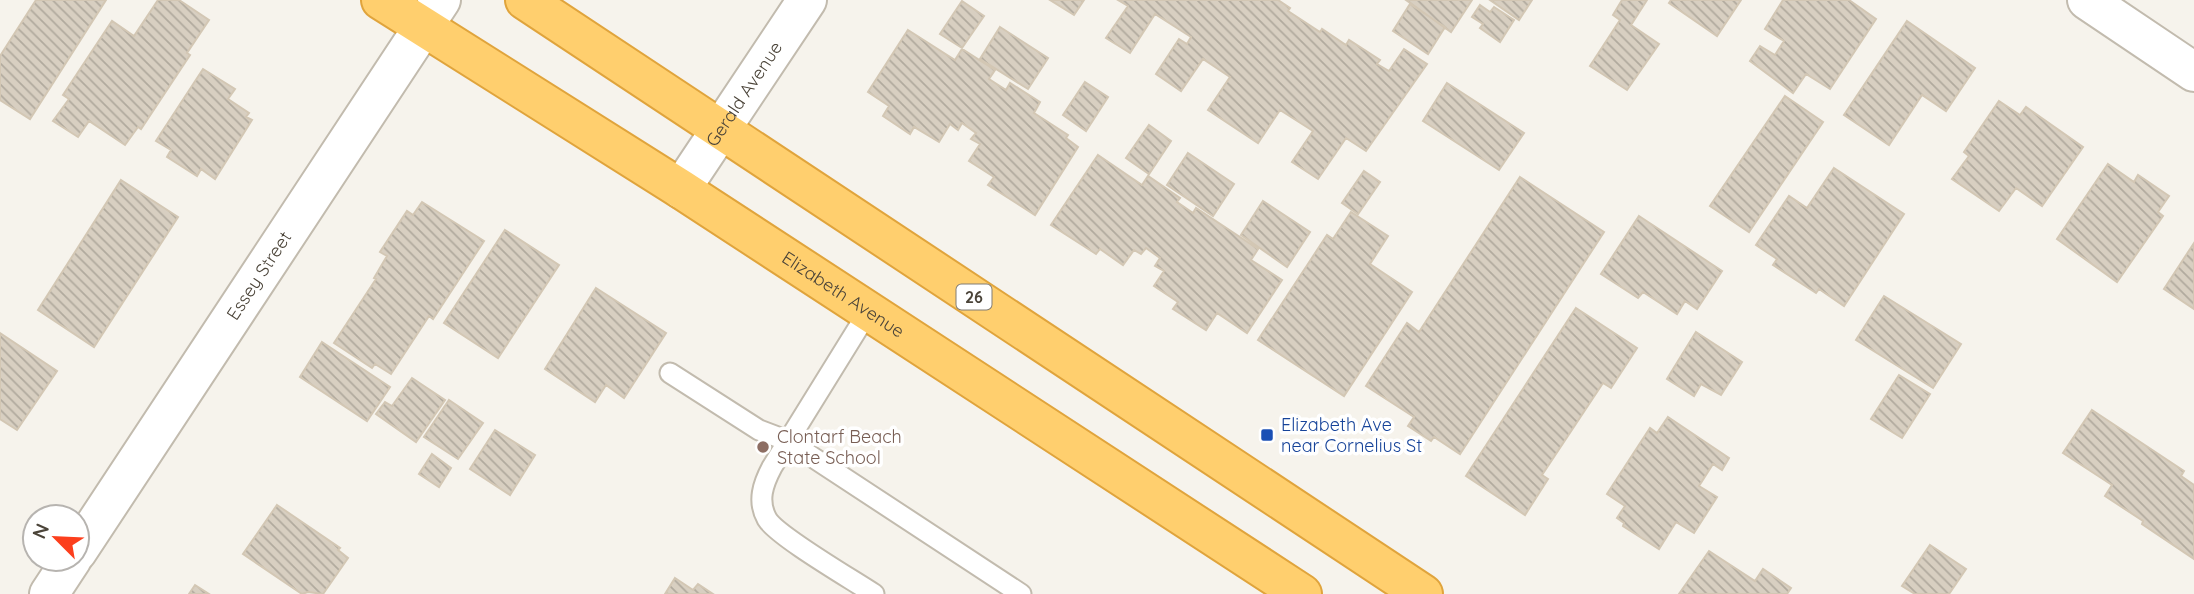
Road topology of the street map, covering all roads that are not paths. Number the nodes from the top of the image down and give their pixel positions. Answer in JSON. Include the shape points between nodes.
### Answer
{"nodes":[{"id":1,"x":381,"y":0,"type":"edge"},
{"id":2,"x":525,"y":0,"type":"edge"},
{"id":3,"x":807,"y":0,"type":"edge"},
{"id":4,"x":2087,"y":0,"type":"edge"},
{"id":5,"x":432,"y":14,"type":"edge"},
{"id":6,"x":2194,"y":72,"type":"edge"},
{"id":7,"x":722,"y":130,"type":"junction"},
{"id":8,"x":681,"y":189,"type":"junction"},
{"id":9,"x":868,"y":312,"type":"junction"},
{"id":10,"x":670,"y":373,"type":"dead end"},
{"id":11,"x":788,"y":441,"type":"junction"},
{"id":12,"x":91,"y":531,"type":"edge"},
{"id":13,"x":63,"y":573,"type":"edge"},
{"id":14,"x":1283,"y":589,"type":"edge"},
{"id":15,"x":49,"y":594,"type":"edge"},
{"id":16,"x":874,"y":594,"type":"edge"},
{"id":17,"x":1021,"y":594,"type":"edge"},
{"id":18,"x":1423,"y":594,"type":"edge"}],
"edges":[{"from":1,"to":5,"type":"highway","name":"Elizabeth Avenue"},
{"from":2,"to":7,"type":"highway","number":"26"},
{"from":3,"to":7,"type":"street","name":"Gerald Avenue"},
{"from":4,"to":6,"type":"street"},
{"from":5,"to":8,"type":"highway","name":"Elizabeth Avenue"},
{"from":5,"to":12,"type":"street","name":"Essey Street"},
{"from":7,"to":8,"type":"street","name":"Gerald Avenue"},
{"from":7,"to":18,"type":"highway","number":"26"},
{"from":8,"to":9,"type":"highway","name":"Elizabeth Avenue"},
{"from":9,"to":11,"type":"lane"},
{"from":9,"to":14,"type":"highway","name":"Elizabeth Avenue"},
{"from":10,"to":11,"type":"lane","via":[[759,430]]},
{"from":11,"to":16,"type":"lane","via":[[763,485],[766,518]]},
{"from":11,"to":17,"type":"lane"},
{"from":13,"to":15,"type":"street"}]}
